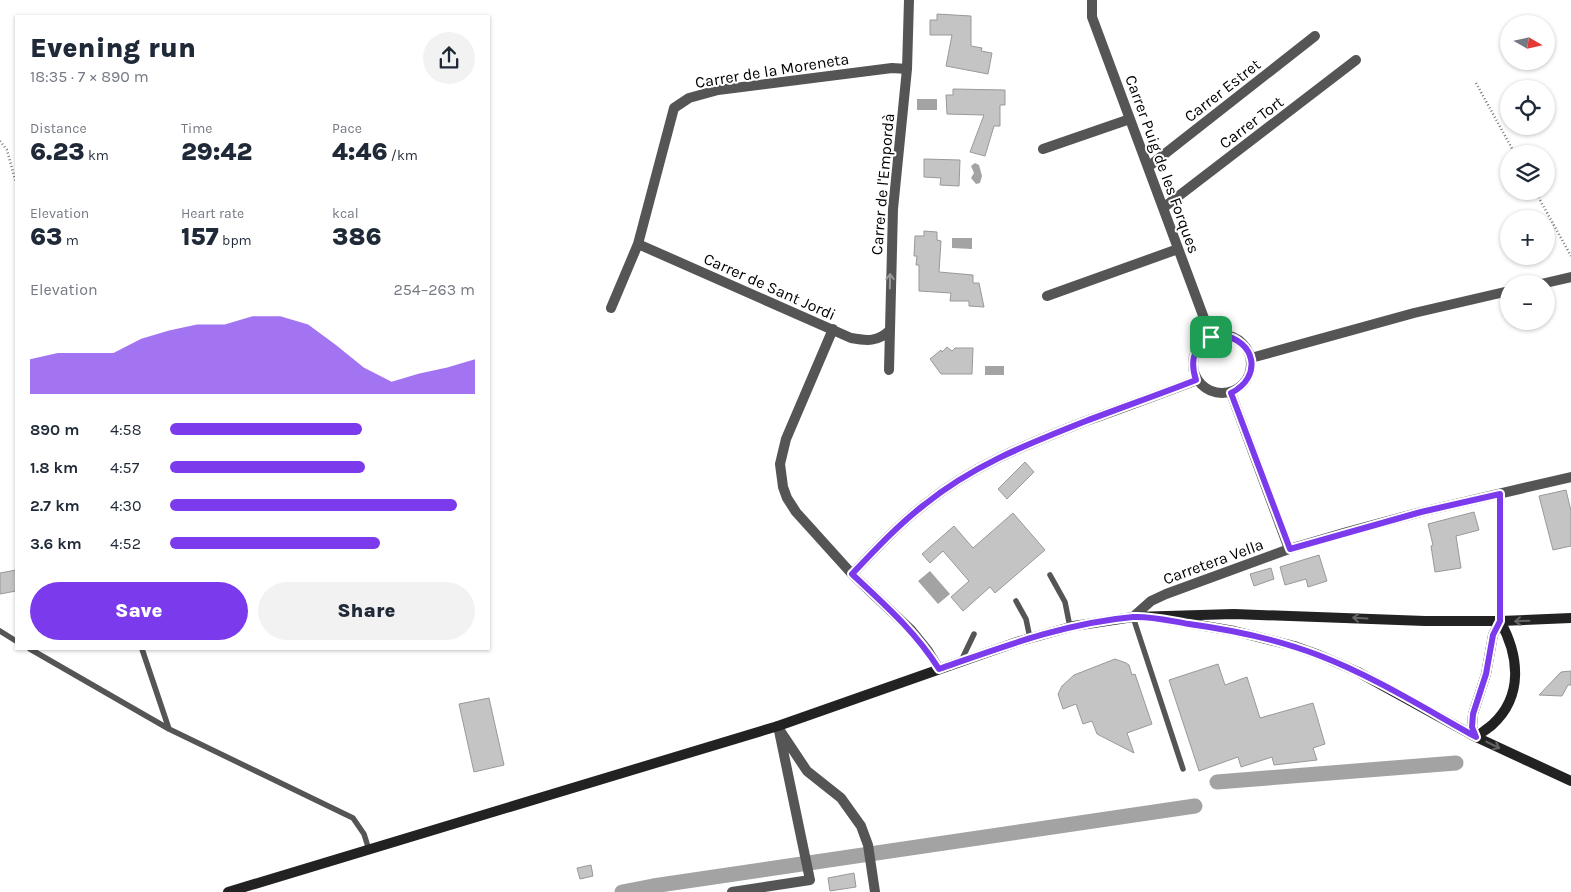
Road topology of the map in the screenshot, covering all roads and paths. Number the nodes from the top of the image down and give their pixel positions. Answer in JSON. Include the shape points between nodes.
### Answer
{"nodes":[{"id":1,"x":909,"y":0,"type":"edge"},
{"id":2,"x":1092,"y":0,"type":"edge"},
{"id":3,"x":1315,"y":36,"type":"dead end"},
{"id":4,"x":1356,"y":60,"type":"dead end"},
{"id":5,"x":907,"y":69,"type":"junction"},
{"id":6,"x":1476,"y":83,"type":"dead end"},
{"id":7,"x":1130,"y":119,"type":"junction"},
{"id":8,"x":0,"y":141,"type":"edge"},
{"id":9,"x":1510,"y":145,"type":"edge"},
{"id":10,"x":1042,"y":149,"type":"dead end"},
{"id":11,"x":1148,"y":168,"type":"junction"},
{"id":12,"x":15,"y":179,"type":"edge"},
{"id":13,"x":1540,"y":200,"type":"edge"},
{"id":14,"x":1163,"y":208,"type":"junction"},
{"id":15,"x":638,"y":244,"type":"junction"},
{"id":16,"x":1178,"y":249,"type":"junction"},
{"id":17,"x":1571,"y":256,"type":"edge"},
{"id":18,"x":1571,"y":277,"type":"edge"},
{"id":19,"x":1555,"y":281,"type":"edge"},
{"id":20,"x":1500,"y":293,"type":"edge"},
{"id":21,"x":1047,"y":296,"type":"dead end"},
{"id":22,"x":610,"y":308,"type":"dead end"},
{"id":23,"x":833,"y":330,"type":"junction"},
{"id":24,"x":890,"y":330,"type":"junction"},
{"id":25,"x":1211,"y":337,"type":"junction"},
{"id":26,"x":1251,"y":358,"type":"junction"},
{"id":27,"x":889,"y":370,"type":"dead end"},
{"id":28,"x":1196,"y":380,"type":"junction"},
{"id":29,"x":1231,"y":393,"type":"junction"},
{"id":30,"x":1571,"y":476,"type":"edge"},
{"id":31,"x":1500,"y":494,"type":"junction"},
{"id":32,"x":1290,"y":549,"type":"junction"},
{"id":33,"x":852,"y":574,"type":"junction"},
{"id":34,"x":1050,"y":575,"type":"dead end"},
{"id":35,"x":1016,"y":602,"type":"dead end"},
{"id":36,"x":1133,"y":617,"type":"junction"},
{"id":37,"x":1156,"y":617,"type":"junction"},
{"id":38,"x":1571,"y":618,"type":"edge"},
{"id":39,"x":1500,"y":621,"type":"junction"},
{"id":40,"x":1070,"y":627,"type":"junction"},
{"id":41,"x":0,"y":631,"type":"edge"},
{"id":42,"x":974,"y":634,"type":"dead end"},
{"id":43,"x":1030,"y":638,"type":"junction"},
{"id":44,"x":15,"y":640,"type":"edge"},
{"id":45,"x":32,"y":650,"type":"edge"},
{"id":46,"x":142,"y":650,"type":"edge"},
{"id":47,"x":961,"y":661,"type":"junction"},
{"id":48,"x":939,"y":669,"type":"junction"},
{"id":49,"x":778,"y":726,"type":"junction"},
{"id":50,"x":169,"y":729,"type":"junction"},
{"id":51,"x":1476,"y":737,"type":"junction"},
{"id":52,"x":1183,"y":769,"type":"dead end"},
{"id":53,"x":1571,"y":781,"type":"edge"},
{"id":54,"x":369,"y":850,"type":"junction"},
{"id":55,"x":228,"y":892,"type":"edge"},
{"id":56,"x":732,"y":892,"type":"edge"},
{"id":57,"x":875,"y":892,"type":"edge"}],
"edges":[{"from":1,"to":5,"type":"street","name":"Carrer de l'Empordà"},
{"from":2,"to":7,"type":"street","name":"Carrer Puig de les Forques","via":[[1092,17]]},
{"from":3,"to":11,"type":"street","name":"Carrer Estret"},
{"from":4,"to":14,"type":"street","name":"Carrer Tort"},
{"from":5,"to":15,"type":"street","name":"Carrer de la Moreneta","via":[[892,68],[718,90],[689,98],[674,108]]},
{"from":24,"to":5,"type":"street","name":"Carrer de l'Empordà","one_way":true,"via":[[893,209]]},
{"from":6,"to":9,"type":"path"},
{"from":7,"to":10,"type":"street"},
{"from":7,"to":11,"type":"street","name":"Carrer Puig de les Forques"},
{"from":8,"to":12,"type":"path","via":[[7,150]]},
{"from":11,"to":14,"type":"street","name":"Carrer Puig de les Forques"},
{"from":13,"to":17,"type":"path"},
{"from":14,"to":16,"type":"street","name":"Carrer Puig de les Forques"},
{"from":15,"to":22,"type":"street","name":"Carrer de la Moreneta"},
{"from":15,"to":23,"type":"street","name":"Carrer de Sant Jordi"},
{"from":16,"to":21,"type":"street"},
{"from":16,"to":25,"type":"street","name":"Carrer Puig de les Forques"},
{"from":18,"to":19,"type":"street"},
{"from":20,"to":26,"type":"street"},
{"from":23,"to":24,"type":"street","name":"Carrer de Sant Jordi","via":[[866,341],[878,340]]},
{"from":23,"to":33,"type":"street","via":[[786,439],[780,475],[786,498],[796,512]]},
{"from":24,"to":27,"type":"street","name":"Carrer de l'Empordà"},
{"from":25,"to":26,"type":"street","via":[[1231,336],[1240,341]]},
{"from":25,"to":28,"type":"street","via":[[1196,350],[1193,360]]},
{"from":26,"to":29,"type":"street","via":[[1245,383]]},
{"from":28,"to":29,"type":"street","via":[[1211,392]]},
{"from":28,"to":33,"type":"street","via":[[1034,441],[975,470],[924,505]]},
{"from":29,"to":32,"type":"street"},
{"from":30,"to":31,"type":"street","name":"Carretera Vella"},
{"from":31,"to":32,"type":"street","name":"Carretera Vella","via":[[1421,512]]},
{"from":31,"to":39,"type":"street"},
{"from":32,"to":36,"type":"street","name":"Carretera Vella","via":[[1166,594],[1151,601]]},
{"from":33,"to":48,"type":"street","via":[[911,630]]},
{"from":34,"to":40,"type":"lane","via":[[1065,602]]},
{"from":35,"to":43,"type":"lane","via":[[1026,619]]},
{"from":36,"to":37,"type":"main road"},
{"from":36,"to":40,"type":"main road"},
{"from":36,"to":52,"type":"lane"},
{"from":39,"to":37,"type":"main road","one_way":true,"via":[[1234,614]]},
{"from":37,"to":51,"type":"main road","via":[[1234,631],[1319,656],[1358,672]]},
{"from":38,"to":39,"type":"main road","one_way":true},
{"from":39,"to":51,"type":"main road","via":[[1493,635],[1486,674],[1473,714],[1472,727]]},
{"from":39,"to":51,"type":"main road","via":[[1514,651],[1513,691],[1501,715]]},
{"from":40,"to":43,"type":"main road"},
{"from":41,"to":44,"type":"lane"},
{"from":42,"to":47,"type":"lane"},
{"from":43,"to":47,"type":"main road"},
{"from":45,"to":50,"type":"lane"},
{"from":46,"to":50,"type":"lane"},
{"from":47,"to":48,"type":"main road"},
{"from":48,"to":49,"type":"main road"},
{"from":49,"to":54,"type":"main road"},
{"from":49,"to":56,"type":"street","via":[[810,880]]},
{"from":49,"to":57,"type":"street","via":[[807,771],[841,798],[861,826],[868,845]]},
{"from":50,"to":54,"type":"lane","via":[[353,818],[364,834]]},
{"from":51,"to":53,"type":"main road","one_way":true},
{"from":54,"to":55,"type":"main road"}]}
